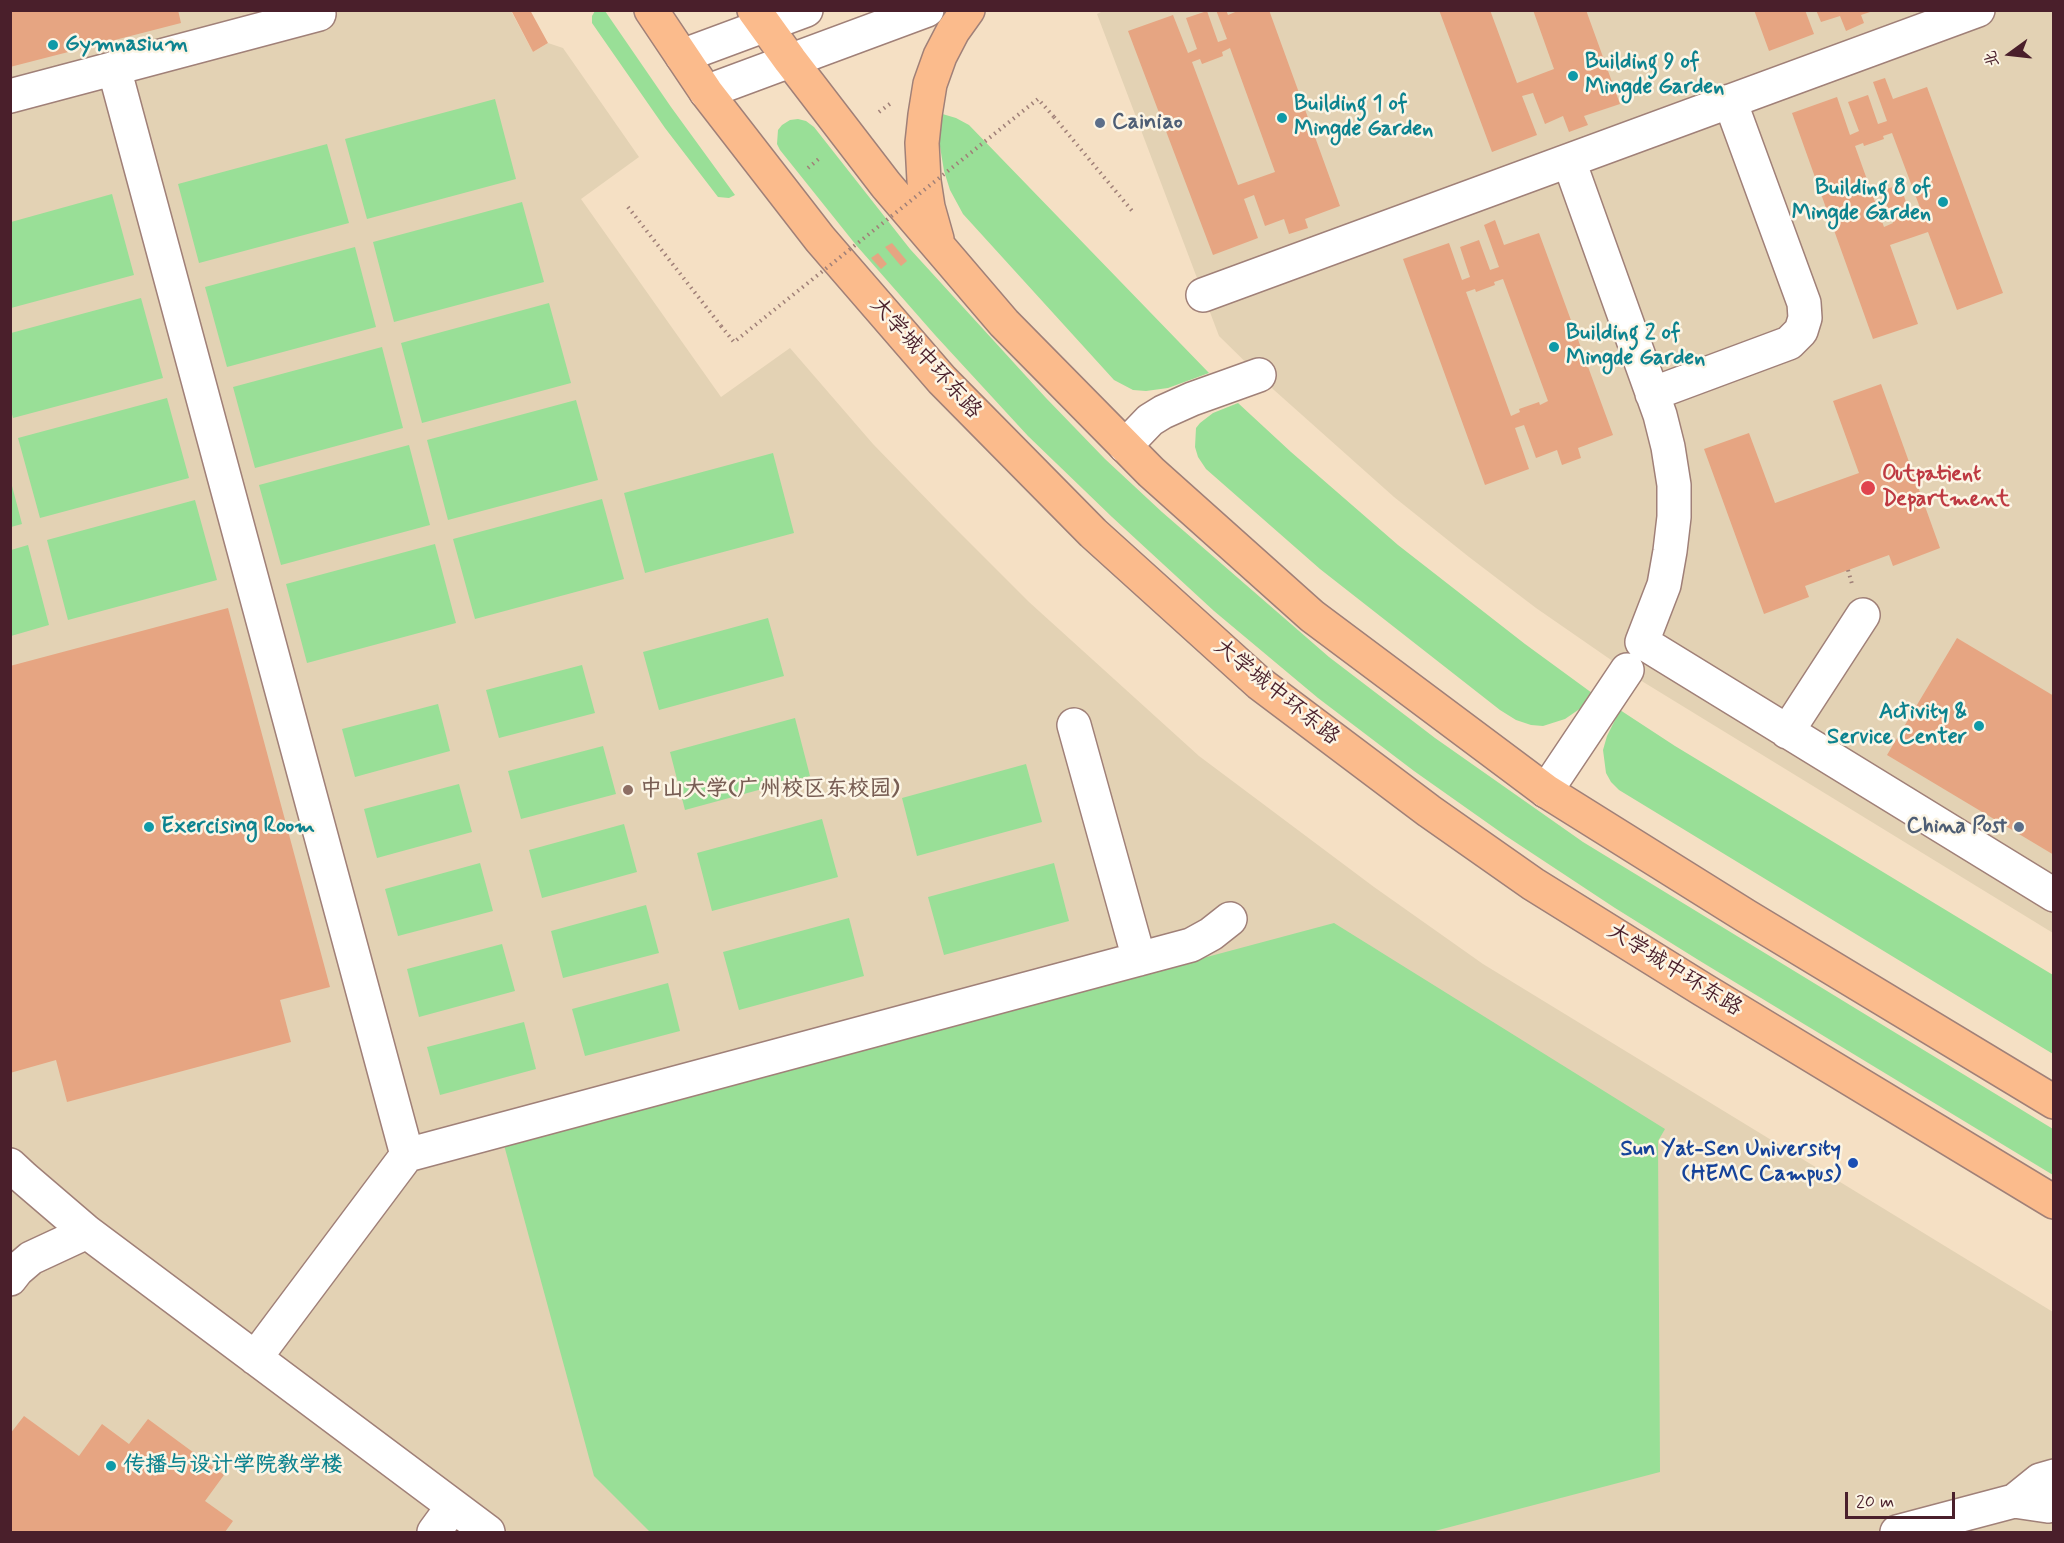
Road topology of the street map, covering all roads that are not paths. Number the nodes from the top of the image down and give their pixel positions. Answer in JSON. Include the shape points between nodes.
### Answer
{"nodes":[{"id":1,"x":318,"y":10,"type":"edge"},
{"id":2,"x":651,"y":10,"type":"edge"},
{"id":3,"x":806,"y":10,"type":"edge"},
{"id":4,"x":927,"y":10,"type":"edge"},
{"id":5,"x":968,"y":10,"type":"edge"},
{"id":6,"x":1978,"y":10,"type":"edge"},
{"id":7,"x":759,"y":18,"type":"edge"},
{"id":8,"x":682,"y":56,"type":"junction"},
{"id":9,"x":790,"y":60,"type":"junction"},
{"id":10,"x":114,"y":69,"type":"junction"},
{"id":11,"x":706,"y":92,"type":"junction"},
{"id":12,"x":10,"y":96,"type":"edge"},
{"id":13,"x":1730,"y":101,"type":"junction"},
{"id":14,"x":1569,"y":161,"type":"junction"},
{"id":15,"x":941,"y":249,"type":"junction"},
{"id":16,"x":1203,"y":295,"type":"dead end"},
{"id":17,"x":1259,"y":375,"type":"dead end"},
{"id":18,"x":1652,"y":394,"type":"junction"},
{"id":19,"x":1125,"y":446,"type":"junction"},
{"id":20,"x":1863,"y":615,"type":"dead end"},
{"id":21,"x":1627,"y":670,"type":"dead end"},
{"id":22,"x":1074,"y":725,"type":"dead end"},
{"id":23,"x":1787,"y":732,"type":"junction"},
{"id":24,"x":1546,"y":791,"type":"junction"},
{"id":25,"x":2054,"y":895,"type":"edge"},
{"id":26,"x":1230,"y":919,"type":"dead end"},
{"id":27,"x":1139,"y":959,"type":"junction"},
{"id":28,"x":2054,"y":1102,"type":"edge"},
{"id":29,"x":407,"y":1155,"type":"junction"},
{"id":30,"x":10,"y":1165,"type":"edge"},
{"id":31,"x":2054,"y":1202,"type":"edge"},
{"id":32,"x":87,"y":1232,"type":"junction"},
{"id":33,"x":10,"y":1279,"type":"edge"},
{"id":34,"x":255,"y":1358,"type":"junction"},
{"id":35,"x":2054,"y":1476,"type":"edge"},
{"id":36,"x":2014,"y":1501,"type":"junction"},
{"id":37,"x":2054,"y":1505,"type":"edge"},
{"id":38,"x":453,"y":1506,"type":"junction"},
{"id":39,"x":434,"y":1533,"type":"edge"},
{"id":40,"x":488,"y":1533,"type":"edge"},
{"id":41,"x":1897,"y":1533,"type":"edge"}],
"edges":[{"from":1,"to":10,"type":"street","via":[[319,14]]},
{"from":2,"to":8,"type":"main road","name":"大学城中环东路"},
{"from":3,"to":7,"type":"street"},
{"from":4,"to":9,"type":"street"},
{"from":5,"to":15,"type":"main road","via":[[940,56],[925,115],[924,181]]},
{"from":6,"to":13,"type":"street"},
{"from":7,"to":8,"type":"street"},
{"from":7,"to":9,"type":"main road"},
{"from":8,"to":11,"type":"main road","name":"大学城中环东路"},
{"from":9,"to":11,"type":"street"},
{"from":9,"to":15,"type":"main road","via":[[878,176]]},
{"from":10,"to":12,"type":"street"},
{"from":10,"to":29,"type":"street"},
{"from":11,"to":31,"type":"main road","name":"大学城中环东路","via":[[820,239],[942,380],[1093,533],[1259,683],[1533,884]]},
{"from":13,"to":14,"type":"street"},
{"from":13,"to":18,"type":"street","via":[[1804,303],[1805,318],[1801,331],[1789,343]]},
{"from":14,"to":16,"type":"street"},
{"from":14,"to":18,"type":"street"},
{"from":15,"to":19,"type":"main road","via":[[1004,323]]},
{"from":17,"to":19,"type":"street","via":[[1163,412]]},
{"from":18,"to":23,"type":"street","via":[[1668,447],[1674,517],[1664,585],[1642,642]]},
{"from":19,"to":24,"type":"main road","via":[[1312,616]]},
{"from":20,"to":23,"type":"street"},
{"from":21,"to":24,"type":"street"},
{"from":22,"to":27,"type":"street"},
{"from":23,"to":25,"type":"street"},
{"from":24,"to":28,"type":"main road"},
{"from":26,"to":27,"type":"street","via":[[1202,940]]},
{"from":27,"to":29,"type":"street"},
{"from":29,"to":34,"type":"street"},
{"from":30,"to":32,"type":"street"},
{"from":32,"to":33,"type":"street","via":[[31,1258]]},
{"from":32,"to":34,"type":"street"},
{"from":34,"to":38,"type":"street"},
{"from":35,"to":36,"type":"street","via":[[2040,1480]]},
{"from":36,"to":37,"type":"street"},
{"from":36,"to":41,"type":"street"},
{"from":38,"to":39,"type":"street"},
{"from":38,"to":40,"type":"street"}]}
